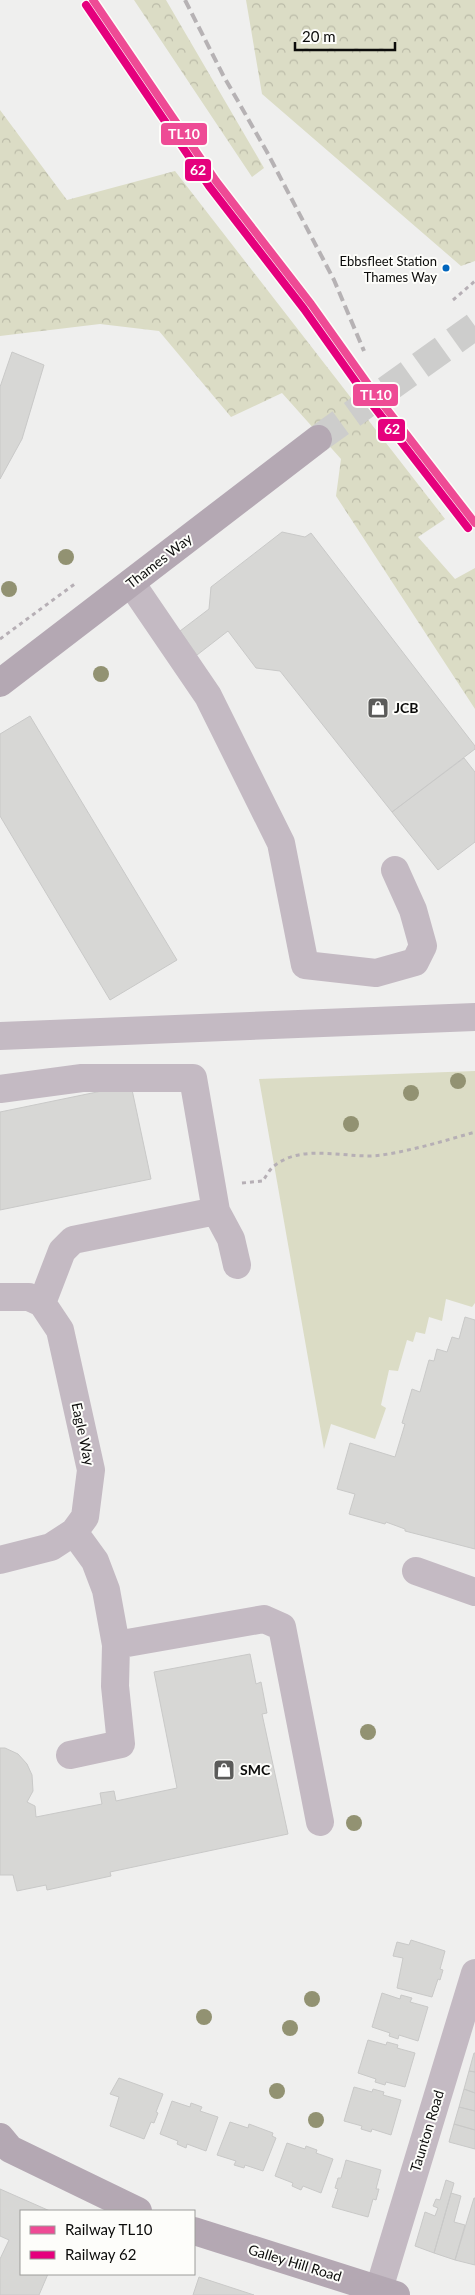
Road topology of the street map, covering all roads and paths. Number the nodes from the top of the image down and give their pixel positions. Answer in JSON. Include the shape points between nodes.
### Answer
{"nodes":[{"id":1,"x":475,"y":281,"type":"edge"},
{"id":2,"x":453,"y":300,"type":"dead end"},
{"id":3,"x":318,"y":439,"type":"tunnel mouth"},
{"id":4,"x":131,"y":583,"type":"junction"},
{"id":5,"x":0,"y":683,"type":"edge"},
{"id":6,"x":395,"y":870,"type":"dead end"},
{"id":7,"x":475,"y":1016,"type":"edge"},
{"id":8,"x":0,"y":1036,"type":"edge"},
{"id":9,"x":0,"y":1090,"type":"edge"},
{"id":10,"x":475,"y":1132,"type":"edge"},
{"id":11,"x":214,"y":1199,"type":"junction"},
{"id":12,"x":237,"y":1265,"type":"dead end"},
{"id":13,"x":0,"y":1298,"type":"edge"},
{"id":14,"x":42,"y":1303,"type":"junction"},
{"id":15,"x":74,"y":1532,"type":"junction"},
{"id":16,"x":0,"y":1560,"type":"edge"},
{"id":17,"x":416,"y":1571,"type":"dead end"},
{"id":18,"x":475,"y":1592,"type":"edge"},
{"id":19,"x":116,"y":1645,"type":"junction"},
{"id":20,"x":70,"y":1755,"type":"dead end"},
{"id":21,"x":320,"y":1822,"type":"dead end"},
{"id":22,"x":475,"y":1972,"type":"edge"},
{"id":23,"x":0,"y":2137,"type":"edge"},
{"id":24,"x":136,"y":2210,"type":"edge"},
{"id":25,"x":195,"y":2232,"type":"edge"},
{"id":26,"x":388,"y":2292,"type":"edge"}],
"edges":[{"from":1,"to":2,"type":"path"},
{"from":3,"to":4,"type":"main road","name":"Thames Way"},
{"from":4,"to":5,"type":"main road","name":"Thames Way"},
{"from":4,"to":6,"type":"street","via":[[208,696],[282,842],[305,964],[376,973],[415,962],[423,946],[413,910]]},
{"from":7,"to":8,"type":"street"},
{"from":9,"to":11,"type":"street","via":[[82,1078],[193,1078]]},
{"from":10,"to":11,"type":"path","via":[[380,1155],[324,1152],[291,1157],[274,1166],[263,1181]]},
{"from":11,"to":12,"type":"street","via":[[231,1239]]},
{"from":11,"to":14,"type":"street","via":[[73,1240],[62,1251]]},
{"from":13,"to":14,"type":"street","via":[[29,1297]]},
{"from":14,"to":15,"type":"street","name":"Eagle Way","via":[[60,1330],[91,1470],[85,1517]]},
{"from":15,"to":16,"type":"street","name":"Eagle Way","via":[[51,1547]]},
{"from":15,"to":19,"type":"street","via":[[95,1561],[106,1590]]},
{"from":17,"to":18,"type":"street"},
{"from":19,"to":20,"type":"street","via":[[115,1686],[120,1744]]},
{"from":19,"to":21,"type":"street","via":[[264,1619],[282,1627]]},
{"from":22,"to":26,"type":"street","name":"Taunton Road"},
{"from":23,"to":24,"type":"main road","via":[[10,2149]]},
{"from":25,"to":26,"type":"main road","name":"Galley Hill Road"}]}
